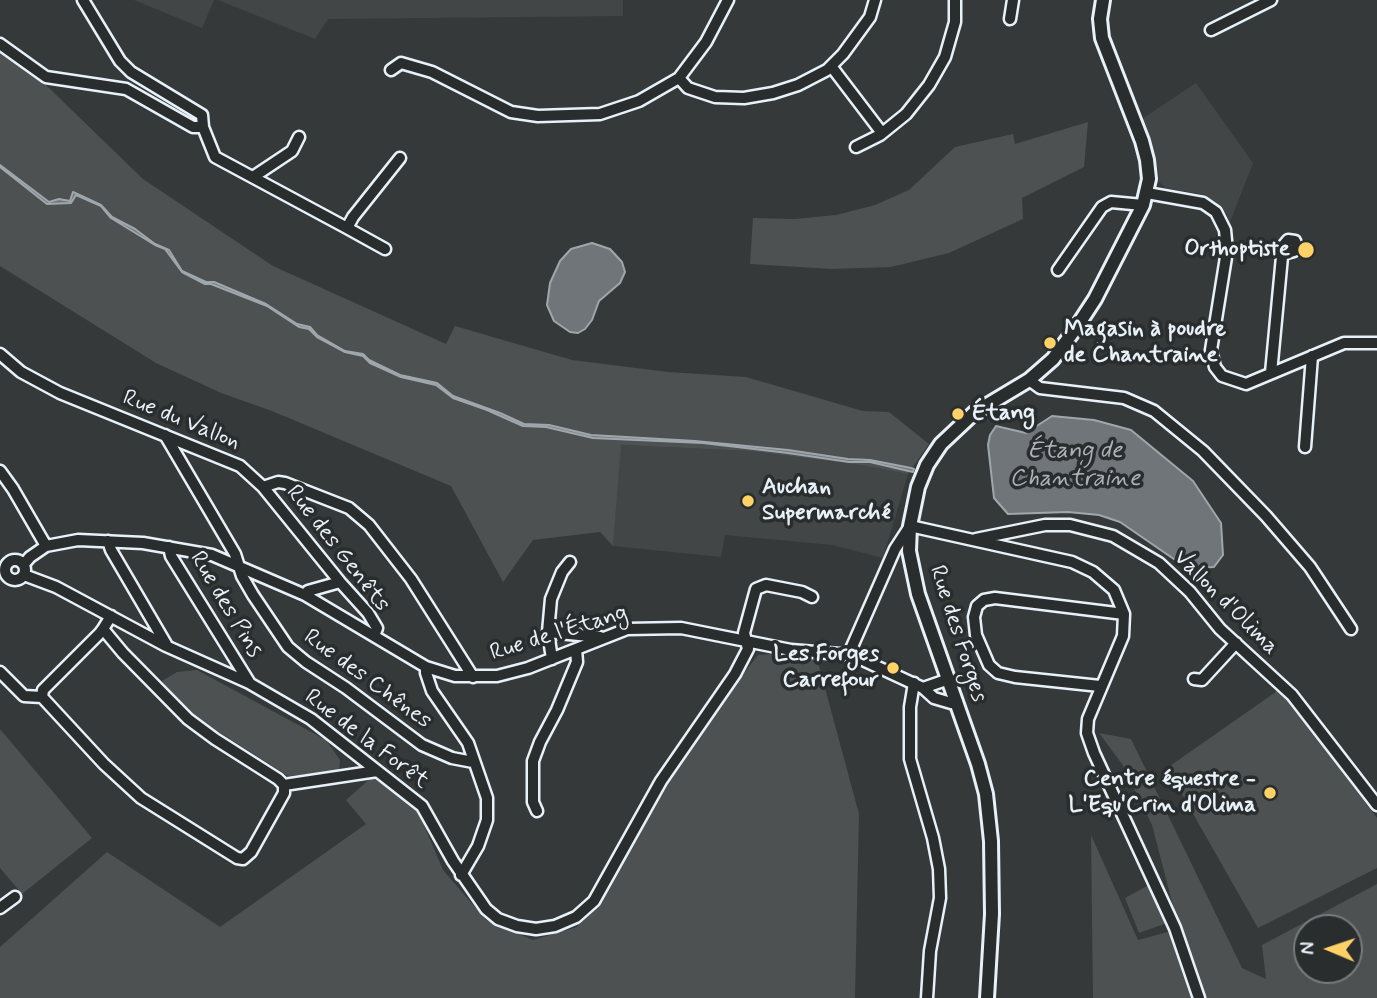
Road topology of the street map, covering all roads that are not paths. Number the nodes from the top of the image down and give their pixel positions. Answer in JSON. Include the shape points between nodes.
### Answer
{"nodes":[{"id":1,"x":83,"y":0,"type":"edge"},
{"id":2,"x":728,"y":0,"type":"edge"},
{"id":3,"x":875,"y":0,"type":"edge"},
{"id":4,"x":955,"y":0,"type":"edge"},
{"id":5,"x":1013,"y":0,"type":"edge"},
{"id":6,"x":1103,"y":0,"type":"edge"},
{"id":7,"x":1271,"y":0,"type":"edge"},
{"id":8,"x":1010,"y":19,"type":"dead end"},
{"id":9,"x":1211,"y":30,"type":"dead end"},
{"id":10,"x":0,"y":44,"type":"edge"},
{"id":11,"x":831,"y":66,"type":"junction"},
{"id":12,"x":391,"y":70,"type":"dead end"},
{"id":13,"x":680,"y":78,"type":"junction"},
{"id":14,"x":203,"y":127,"type":"junction"},
{"id":15,"x":882,"y":133,"type":"junction"},
{"id":16,"x":299,"y":137,"type":"dead end"},
{"id":17,"x":856,"y":147,"type":"dead end"},
{"id":18,"x":400,"y":158,"type":"dead end"},
{"id":19,"x":253,"y":177,"type":"junction"},
{"id":20,"x":1145,"y":199,"type":"junction"},
{"id":21,"x":347,"y":228,"type":"junction"},
{"id":22,"x":385,"y":249,"type":"dead end"},
{"id":23,"x":1283,"y":254,"type":"dead end"},
{"id":24,"x":1058,"y":270,"type":"dead end"},
{"id":25,"x":1377,"y":344,"type":"edge"},
{"id":26,"x":0,"y":354,"type":"edge"},
{"id":27,"x":1312,"y":356,"type":"junction"},
{"id":28,"x":1271,"y":373,"type":"junction"},
{"id":29,"x":1029,"y":380,"type":"junction"},
{"id":30,"x":165,"y":435,"type":"junction"},
{"id":31,"x":1305,"y":447,"type":"dead end"},
{"id":32,"x":0,"y":471,"type":"edge"},
{"id":33,"x":263,"y":487,"type":"junction"},
{"id":34,"x":909,"y":526,"type":"junction"},
{"id":35,"x":972,"y":540,"type":"junction"},
{"id":36,"x":108,"y":541,"type":"junction"},
{"id":37,"x":46,"y":546,"type":"junction"},
{"id":38,"x":169,"y":547,"type":"junction"},
{"id":39,"x":0,"y":553,"type":"edge"},
{"id":40,"x":10,"y":560,"type":"junction"},
{"id":41,"x":570,"y":562,"type":"dead end"},
{"id":42,"x":24,"y":564,"type":"junction"},
{"id":43,"x":239,"y":565,"type":"junction"},
{"id":44,"x":24,"y":575,"type":"junction"},
{"id":45,"x":3,"y":576,"type":"edge"},
{"id":46,"x":340,"y":582,"type":"junction"},
{"id":47,"x":305,"y":595,"type":"junction"},
{"id":48,"x":812,"y":597,"type":"dead end"},
{"id":49,"x":1124,"y":614,"type":"junction"},
{"id":50,"x":111,"y":615,"type":"junction"},
{"id":51,"x":103,"y":629,"type":"junction"},
{"id":52,"x":1351,"y":629,"type":"dead end"},
{"id":53,"x":548,"y":632,"type":"junction"},
{"id":54,"x":373,"y":636,"type":"junction"},
{"id":55,"x":604,"y":637,"type":"junction"},
{"id":56,"x":746,"y":643,"type":"junction"},
{"id":57,"x":1236,"y":643,"type":"junction"},
{"id":58,"x":166,"y":646,"type":"junction"},
{"id":59,"x":576,"y":649,"type":"junction"},
{"id":60,"x":852,"y":655,"type":"junction"},
{"id":61,"x":552,"y":659,"type":"junction"},
{"id":62,"x":426,"y":667,"type":"junction"},
{"id":63,"x":0,"y":672,"type":"edge"},
{"id":64,"x":473,"y":677,"type":"junction"},
{"id":65,"x":948,"y":678,"type":"junction"},
{"id":66,"x":1194,"y":679,"type":"dead end"},
{"id":67,"x":250,"y":683,"type":"junction"},
{"id":68,"x":918,"y":686,"type":"junction"},
{"id":69,"x":1100,"y":686,"type":"junction"},
{"id":70,"x":42,"y":697,"type":"junction"},
{"id":71,"x":957,"y":702,"type":"junction"},
{"id":72,"x":473,"y":762,"type":"junction"},
{"id":73,"x":377,"y":771,"type":"junction"},
{"id":74,"x":284,"y":786,"type":"junction"},
{"id":75,"x":1377,"y":805,"type":"edge"},
{"id":76,"x":537,"y":811,"type":"dead end"},
{"id":77,"x":461,"y":875,"type":"junction"},
{"id":78,"x":15,"y":897,"type":"dead end"},
{"id":79,"x":0,"y":908,"type":"edge"},
{"id":80,"x":927,"y":998,"type":"edge"},
{"id":81,"x":988,"y":998,"type":"edge"},
{"id":82,"x":1199,"y":998,"type":"edge"}],
"edges":[{"from":1,"to":14,"type":"street","via":[[120,61],[202,115]]},
{"from":2,"to":13,"type":"street"},
{"from":3,"to":11,"type":"street","via":[[870,17]]},
{"from":4,"to":15,"type":"street","via":[[945,57],[906,114]]},
{"from":5,"to":8,"type":"street"},
{"from":6,"to":20,"type":"main road","name":"Rue des Forges","via":[[1102,38],[1147,160]]},
{"from":7,"to":9,"type":"street"},
{"from":10,"to":14,"type":"street","via":[[46,78],[126,89],[193,127]]},
{"from":11,"to":13,"type":"street","via":[[786,89],[744,98],[715,97],[688,88]]},
{"from":11,"to":15,"type":"street"},
{"from":12,"to":13,"type":"street","via":[[401,63],[432,72],[511,112],[538,116],[600,114],[639,101]]},
{"from":14,"to":19,"type":"street","via":[[215,157]]},
{"from":15,"to":17,"type":"street"},
{"from":16,"to":19,"type":"street","via":[[292,151]]},
{"from":18,"to":21,"type":"street"},
{"from":19,"to":21,"type":"street"},
{"from":20,"to":24,"type":"street","via":[[1102,207]]},
{"from":20,"to":28,"type":"street","via":[[1203,203],[1216,212],[1225,230],[1227,251],[1211,350],[1215,367],[1222,376],[1246,383]]},
{"from":20,"to":29,"type":"main road","name":"Rue des Forges","via":[[1095,299],[1053,359]]},
{"from":21,"to":22,"type":"street"},
{"from":23,"to":28,"type":"street"},
{"from":25,"to":27,"type":"street","via":[[1345,344]]},
{"from":26,"to":30,"type":"street","name":"Rue du Vallon","via":[[21,372],[60,393]]},
{"from":27,"to":28,"type":"street"},
{"from":27,"to":31,"type":"street"},
{"from":29,"to":34,"type":"main road","name":"Rue des Forges","via":[[974,413],[941,444],[918,487]]},
{"from":29,"to":52,"type":"street","via":[[1040,388],[1124,398],[1154,411],[1203,451],[1266,516],[1310,567]]},
{"from":30,"to":33,"type":"street","name":"Rue du Vallon","via":[[240,466]]},
{"from":30,"to":43,"type":"street","name":"Rue des Chênes"},
{"from":32,"to":37,"type":"street"},
{"from":33,"to":46,"type":"street","name":"Rue des Genêts"},
{"from":33,"to":64,"type":"street","via":[[285,483],[348,508],[369,525],[411,579]]},
{"from":34,"to":35,"type":"street","name":"Vallon d'Olima"},
{"from":34,"to":60,"type":"street","via":[[895,549]]},
{"from":34,"to":65,"type":"main road","name":"Rue des Forges","via":[[912,571]]},
{"from":35,"to":49,"type":"street","via":[[1072,562],[1093,572],[1114,590]]},
{"from":35,"to":57,"type":"street","name":"Vallon d'Olima","via":[[1045,525],[1070,525],[1113,536],[1159,563]]},
{"from":36,"to":37,"type":"street","name":"Rue de l'Étang"},
{"from":36,"to":38,"type":"street","name":"Rue de l'Étang"},
{"from":36,"to":58,"type":"street"},
{"from":37,"to":42,"type":"street","name":"Rue de l'Étang"},
{"from":38,"to":43,"type":"street","name":"Rue de l'Étang"},
{"from":38,"to":67,"type":"street","name":"Rue des Pins"},
{"from":39,"to":40,"type":"street"},
{"from":40,"to":42,"type":"street"},
{"from":40,"to":45,"type":"street"},
{"from":41,"to":53,"type":"street","via":[[551,599]]},
{"from":42,"to":44,"type":"street"},
{"from":43,"to":47,"type":"street","name":"Rue de l'Étang"},
{"from":43,"to":72,"type":"street","name":"Rue des Chênes","via":[[288,647],[422,745]]},
{"from":44,"to":45,"type":"street","via":[[19,580]]},
{"from":44,"to":50,"type":"street","name":"Rue de la Forêt"},
{"from":46,"to":47,"type":"street"},
{"from":46,"to":54,"type":"street","name":"Rue des Genêts","via":[[368,613],[377,628]]},
{"from":47,"to":54,"type":"street","name":"Rue de l'Étang"},
{"from":48,"to":56,"type":"street","name":"Rue de la Forêt","via":[[766,585],[756,589],[744,633]]},
{"from":49,"to":69,"type":"street","via":[[1123,636]]},
{"from":49,"to":69,"type":"street","via":[[995,598],[977,606],[976,635],[989,665],[998,673]]},
{"from":50,"to":51,"type":"street"},
{"from":50,"to":58,"type":"street","name":"Rue de la Forêt"},
{"from":51,"to":70,"type":"street","via":[[43,690]]},
{"from":51,"to":74,"type":"street","via":[[188,719]]},
{"from":53,"to":55,"type":"street"},
{"from":53,"to":61,"type":"street"},
{"from":54,"to":62,"type":"street","name":"Rue de l'Étang"},
{"from":55,"to":56,"type":"street","name":"Rue de l'Étang","via":[[627,629],[681,628]]},
{"from":55,"to":59,"type":"street","name":"Rue de l'Étang"},
{"from":56,"to":60,"type":"street","name":"Rue de l'Étang"},
{"from":56,"to":77,"type":"street","name":"Rue de la Forêt","via":[[748,649],[735,674],[661,781],[594,901],[576,917],[536,929],[507,923],[486,909]]},
{"from":57,"to":66,"type":"street","via":[[1202,680]]},
{"from":57,"to":75,"type":"street","name":"Vallon d'Olima","via":[[1292,695]]},
{"from":58,"to":67,"type":"street","name":"Rue de la Forêt"},
{"from":59,"to":61,"type":"street","name":"Rue de l'Étang"},
{"from":59,"to":76,"type":"street","via":[[577,662],[533,761]]},
{"from":60,"to":68,"type":"street","name":"Rue de l'Étang"},
{"from":61,"to":64,"type":"street","name":"Rue de l'Étang","via":[[497,676]]},
{"from":62,"to":64,"type":"street","name":"Rue de l'Étang"},
{"from":62,"to":72,"type":"street","via":[[432,691],[468,743]]},
{"from":63,"to":70,"type":"street","via":[[24,696]]},
{"from":65,"to":68,"type":"street"},
{"from":65,"to":71,"type":"main road","name":"Rue des Forges"},
{"from":67,"to":73,"type":"street","name":"Rue de la Forêt","via":[[311,719]]},
{"from":68,"to":71,"type":"street","name":"Rue de l'Étang","via":[[934,698]]},
{"from":68,"to":80,"type":"street","via":[[910,707],[911,759],[933,838],[940,898]]},
{"from":69,"to":82,"type":"street","via":[[1087,733],[1175,928]]},
{"from":70,"to":74,"type":"street","via":[[141,798],[237,858],[251,852]]},
{"from":71,"to":81,"type":"main road","name":"Rue des Forges","via":[[990,819]]},
{"from":72,"to":77,"type":"street","via":[[487,799],[486,820]]},
{"from":73,"to":74,"type":"street"},
{"from":73,"to":77,"type":"street","name":"Rue de la Forêt","via":[[422,806]]},
{"from":78,"to":79,"type":"street"}]}
